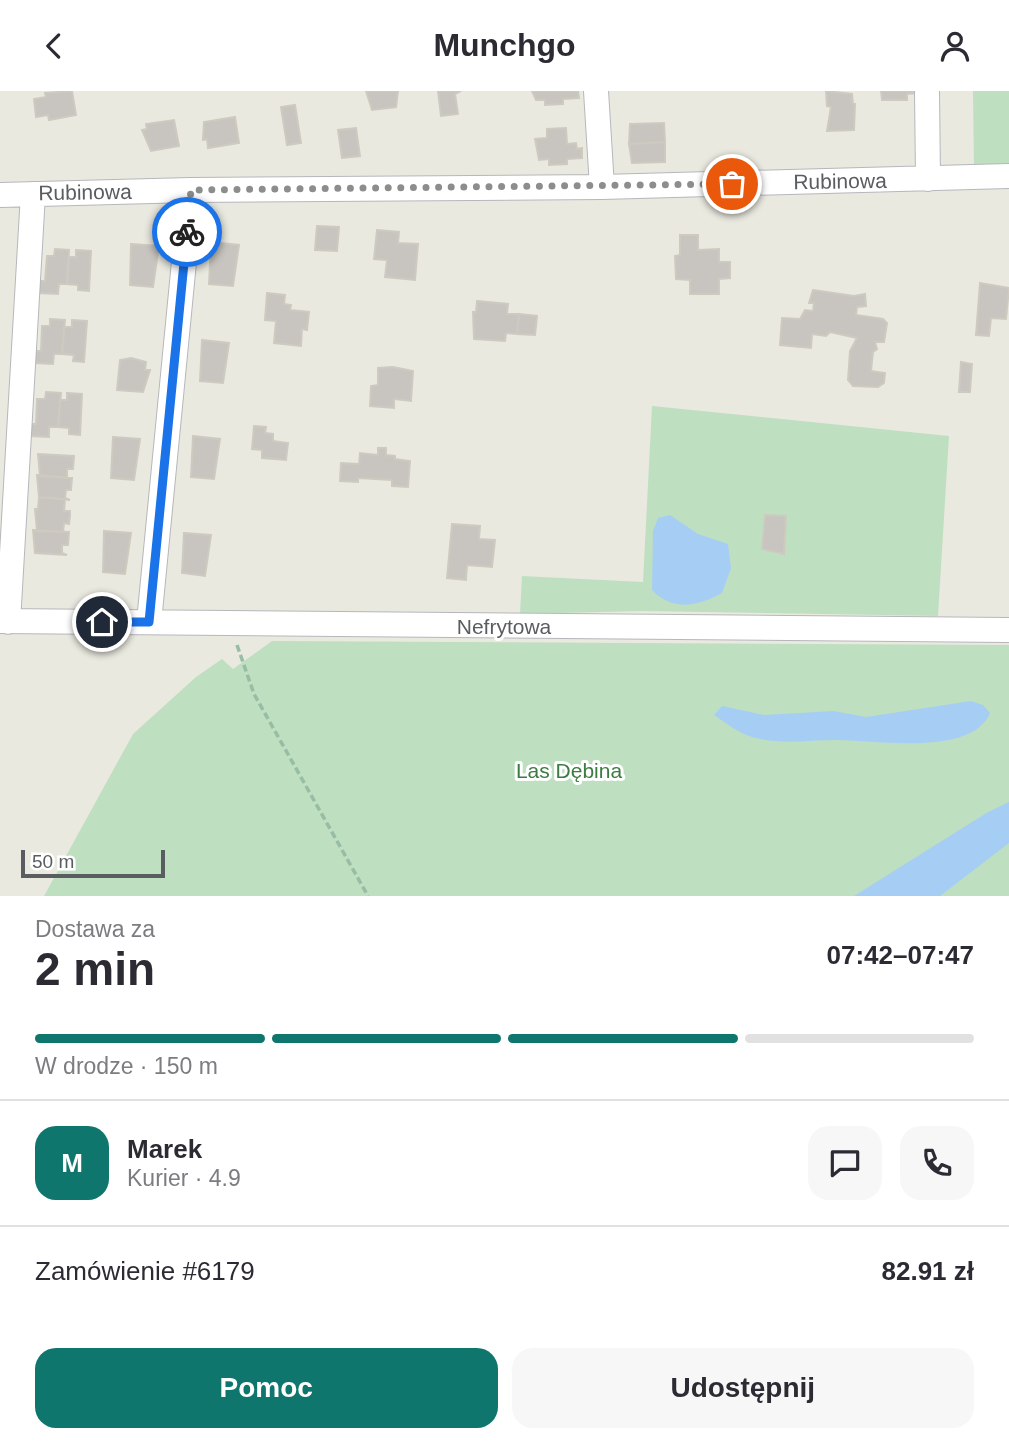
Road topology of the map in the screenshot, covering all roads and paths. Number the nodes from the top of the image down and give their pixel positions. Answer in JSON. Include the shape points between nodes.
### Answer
{"nodes":[{"id":1,"x":596,"y":91,"type":"edge"},
{"id":2,"x":927,"y":91,"type":"edge"},
{"id":3,"x":1009,"y":176,"type":"edge"},
{"id":4,"x":928,"y":179,"type":"junction"},
{"id":5,"x":602,"y":187,"type":"junction"},
{"id":6,"x":191,"y":190,"type":"junction"},
{"id":7,"x":33,"y":194,"type":"junction"},
{"id":8,"x":0,"y":195,"type":"edge"},
{"id":9,"x":4,"y":621,"type":"edge"},
{"id":10,"x":149,"y":622,"type":"junction"},
{"id":11,"x":229,"y":624,"type":"junction"},
{"id":12,"x":1009,"y":630,"type":"edge"},
{"id":13,"x":368,"y":896,"type":"edge"}],
"edges":[{"from":1,"to":5,"type":"street"},
{"from":2,"to":4,"type":"street"},
{"from":3,"to":4,"type":"street","name":"Rubinowa"},
{"from":4,"to":5,"type":"street","name":"Rubinowa"},
{"from":5,"to":6,"type":"street","name":"Rubinowa"},
{"from":6,"to":7,"type":"street","name":"Rubinowa"},
{"from":6,"to":10,"type":"street"},
{"from":7,"to":8,"type":"street","name":"Rubinowa"},
{"from":7,"to":9,"type":"street"},
{"from":9,"to":10,"type":"street","name":"Nefrytowa"},
{"from":10,"to":11,"type":"street","name":"Nefrytowa"},
{"from":11,"to":12,"type":"street","name":"Nefrytowa"},
{"from":11,"to":13,"type":"path","via":[[254,694]]}]}
